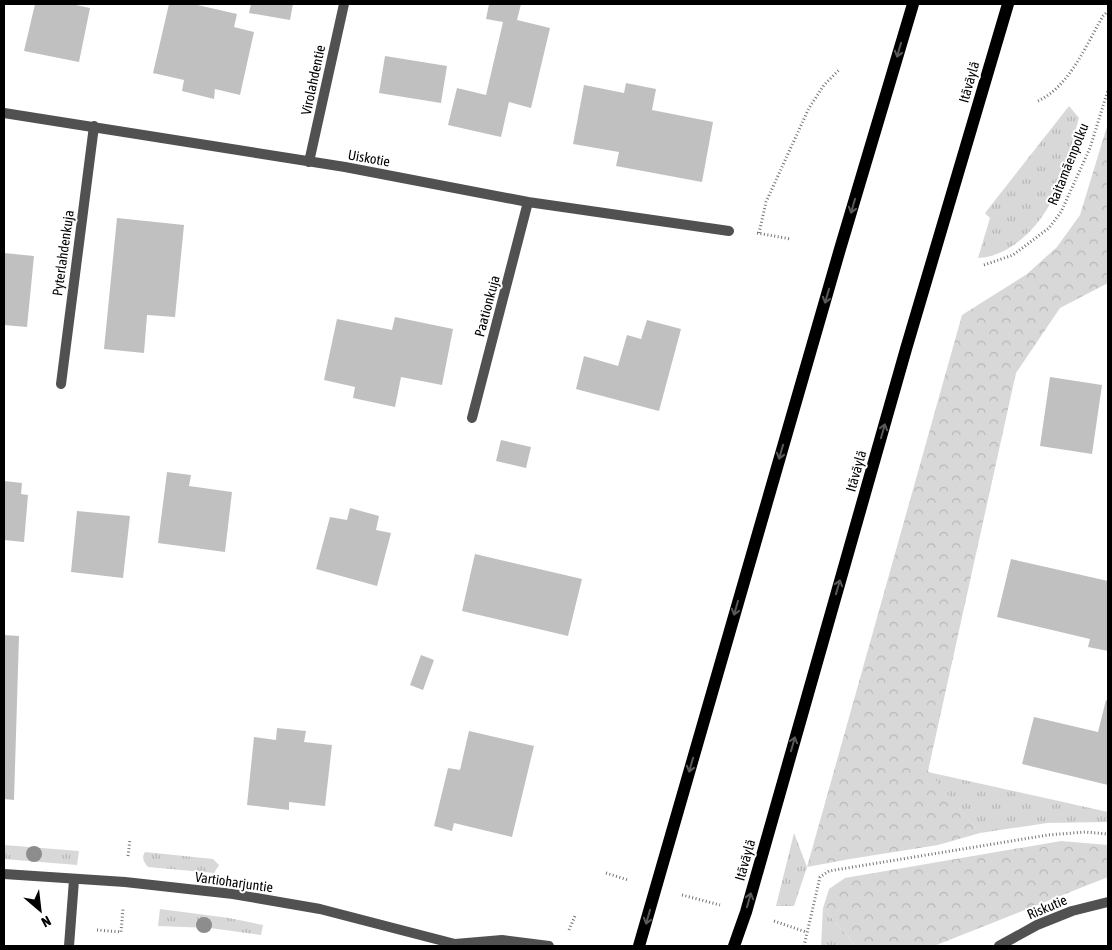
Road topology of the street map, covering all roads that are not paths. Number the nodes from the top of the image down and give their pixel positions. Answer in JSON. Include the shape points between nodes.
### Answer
{"nodes":[{"id":1,"x":344,"y":4,"type":"edge"},
{"id":2,"x":913,"y":4,"type":"edge"},
{"id":3,"x":1008,"y":4,"type":"edge"},
{"id":4,"x":4,"y":113,"type":"edge"},
{"id":5,"x":94,"y":126,"type":"junction"},
{"id":6,"x":309,"y":162,"type":"junction"},
{"id":7,"x":528,"y":202,"type":"junction"},
{"id":8,"x":729,"y":231,"type":"dead end"},
{"id":9,"x":61,"y":384,"type":"dead end"},
{"id":10,"x":472,"y":418,"type":"dead end"},
{"id":11,"x":4,"y":874,"type":"edge"},
{"id":12,"x":74,"y":880,"type":"junction"},
{"id":13,"x":1108,"y":902,"type":"edge"},
{"id":14,"x":457,"y":945,"type":"edge"},
{"id":15,"x":69,"y":946,"type":"edge"},
{"id":16,"x":549,"y":946,"type":"edge"},
{"id":17,"x":639,"y":946,"type":"edge"},
{"id":18,"x":734,"y":946,"type":"edge"},
{"id":19,"x":999,"y":946,"type":"edge"}],
"edges":[{"from":1,"to":6,"type":"street","name":"Virolahdentie"},
{"from":2,"to":17,"type":"main road","one_way":true},
{"from":18,"to":3,"type":"main road","name":"Itäväylä","one_way":true},
{"from":4,"to":5,"type":"street","name":"Uiskotie"},
{"from":5,"to":6,"type":"street","name":"Uiskotie"},
{"from":5,"to":9,"type":"street","name":"Pyterlahdenkuja"},
{"from":6,"to":7,"type":"street","name":"Uiskotie"},
{"from":7,"to":8,"type":"street","name":"Uiskotie"},
{"from":7,"to":10,"type":"street","name":"Paationkuja"},
{"from":11,"to":12,"type":"street","name":"Vartioharjuntie"},
{"from":12,"to":14,"type":"street","name":"Vartioharjuntie","via":[[233,894],[320,909]]},
{"from":12,"to":15,"type":"street"},
{"from":13,"to":19,"type":"street","name":"Riskutie","via":[[1072,910]]},
{"from":14,"to":16,"type":"street","name":"Vartioharjuntie","via":[[502,940]]}]}
